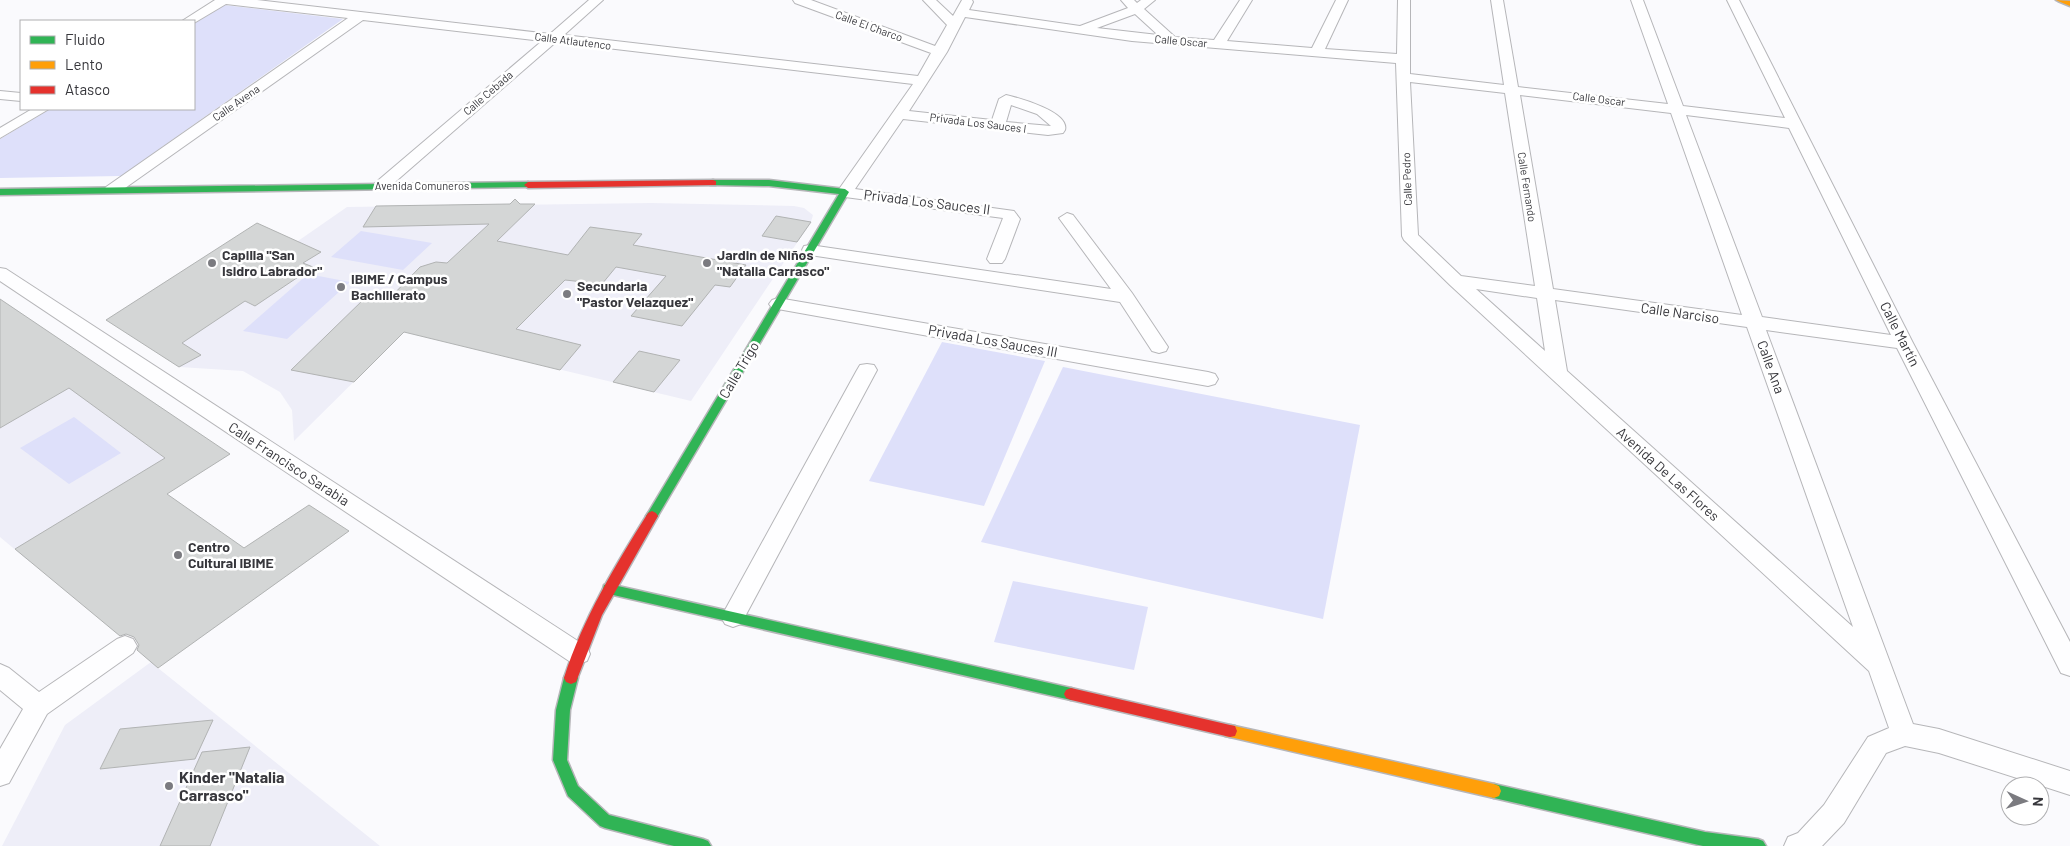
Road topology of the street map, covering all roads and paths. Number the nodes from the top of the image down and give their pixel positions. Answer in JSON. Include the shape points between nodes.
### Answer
{"nodes":[{"id":1,"x":224,"y":0,"type":"edge"},
{"id":2,"x":597,"y":0,"type":"edge"},
{"id":3,"x":798,"y":0,"type":"edge"},
{"id":4,"x":834,"y":0,"type":"edge"},
{"id":5,"x":930,"y":0,"type":"edge"},
{"id":6,"x":1149,"y":0,"type":"edge"},
{"id":7,"x":1246,"y":0,"type":"edge"},
{"id":8,"x":1342,"y":0,"type":"edge"},
{"id":9,"x":1404,"y":0,"type":"edge"},
{"id":10,"x":1497,"y":0,"type":"edge"},
{"id":11,"x":1637,"y":0,"type":"edge"},
{"id":12,"x":1733,"y":0,"type":"edge"},
{"id":13,"x":2060,"y":0,"type":"edge"},
{"id":14,"x":2070,"y":4,"type":"edge"},
{"id":15,"x":1131,"y":5,"type":"edge"},
{"id":16,"x":816,"y":7,"type":"junction"},
{"id":17,"x":961,"y":13,"type":"edge"},
{"id":18,"x":360,"y":16,"type":"junction"},
{"id":19,"x":190,"y":20,"type":"edge"},
{"id":20,"x":1082,"y":30,"type":"junction"},
{"id":21,"x":551,"y":38,"type":"junction"},
{"id":22,"x":1171,"y":40,"type":"junction"},
{"id":23,"x":1218,"y":44,"type":"junction"},
{"id":24,"x":940,"y":52,"type":"junction"},
{"id":25,"x":1317,"y":52,"type":"junction"},
{"id":26,"x":1402,"y":59,"type":"junction"},
{"id":27,"x":1402,"y":77,"type":"junction"},
{"id":28,"x":922,"y":81,"type":"junction"},
{"id":29,"x":1511,"y":89,"type":"junction"},
{"id":30,"x":0,"y":94,"type":"edge"},
{"id":31,"x":20,"y":97,"type":"edge"},
{"id":32,"x":1677,"y":109,"type":"junction"},
{"id":33,"x":40,"y":110,"type":"edge"},
{"id":34,"x":898,"y":114,"type":"junction"},
{"id":35,"x":1795,"y":124,"type":"junction"},
{"id":36,"x":996,"y":126,"type":"junction"},
{"id":37,"x":0,"y":134,"type":"edge"},
{"id":38,"x":380,"y":186,"type":"junction"},
{"id":39,"x":112,"y":190,"type":"junction"},
{"id":40,"x":0,"y":192,"type":"edge"},
{"id":41,"x":845,"y":192,"type":"junction"},
{"id":42,"x":1066,"y":218,"type":"dead end"},
{"id":43,"x":810,"y":250,"type":"junction"},
{"id":44,"x":996,"y":259,"type":"dead end"},
{"id":45,"x":0,"y":273,"type":"edge"},
{"id":46,"x":1456,"y":281,"type":"junction"},
{"id":47,"x":1544,"y":294,"type":"junction"},
{"id":48,"x":1126,"y":297,"type":"junction"},
{"id":49,"x":778,"y":304,"type":"junction"},
{"id":50,"x":1756,"y":323,"type":"junction"},
{"id":51,"x":1904,"y":343,"type":"junction"},
{"id":52,"x":1159,"y":347,"type":"dead end"},
{"id":53,"x":867,"y":370,"type":"dead end"},
{"id":54,"x":1558,"y":374,"type":"junction"},
{"id":55,"x":1208,"y":378,"type":"dead end"},
{"id":56,"x":609,"y":589,"type":"junction"},
{"id":57,"x":733,"y":617,"type":"junction"},
{"id":58,"x":125,"y":646,"type":"dead end"},
{"id":59,"x":578,"y":654,"type":"junction"},
{"id":60,"x":1880,"y":666,"type":"junction"},
{"id":61,"x":2070,"y":666,"type":"edge"},
{"id":62,"x":0,"y":675,"type":"edge"},
{"id":63,"x":38,"y":706,"type":"junction"},
{"id":64,"x":1904,"y":734,"type":"junction"},
{"id":65,"x":0,"y":774,"type":"edge"},
{"id":66,"x":2070,"y":783,"type":"edge"},
{"id":67,"x":703,"y":846,"type":"edge"},
{"id":68,"x":1758,"y":846,"type":"edge"},
{"id":69,"x":1798,"y":846,"type":"edge"},
{"id":70,"x":1805,"y":846,"type":"edge"}],
"edges":[{"from":1,"to":18,"type":"street","name":"Calle Atlautenco"},
{"from":1,"to":19,"type":"street"},
{"from":2,"to":21,"type":"street","name":"Calle Cebada"},
{"from":3,"to":16,"type":"street","name":"Calle El Charco"},
{"from":4,"to":16,"type":"street"},
{"from":5,"to":17,"type":"street"},
{"from":6,"to":15,"type":"street"},
{"from":7,"to":23,"type":"street"},
{"from":8,"to":25,"type":"street"},
{"from":9,"to":26,"type":"street","name":"Calle Pedro"},
{"from":10,"to":29,"type":"street","name":"Calle Fernando"},
{"from":11,"to":32,"type":"street","name":"Calle Ana"},
{"from":12,"to":35,"type":"street","name":"Calle Martín"},
{"from":13,"to":14,"type":"main road"},
{"from":15,"to":20,"type":"street"},
{"from":15,"to":22,"type":"street"},
{"from":16,"to":24,"type":"street","name":"Calle El Charco"},
{"from":17,"to":20,"type":"street","name":"Calle Oscar"},
{"from":17,"to":24,"type":"street","name":"Calle Trigo"},
{"from":18,"to":21,"type":"street","name":"Calle Atlautenco"},
{"from":18,"to":39,"type":"street","name":"Calle Avena"},
{"from":20,"to":22,"type":"street","name":"Calle Oscar"},
{"from":21,"to":28,"type":"street","name":"Calle Atlautenco"},
{"from":21,"to":38,"type":"street","name":"Calle Cebada"},
{"from":22,"to":23,"type":"street","name":"Calle Oscar"},
{"from":23,"to":25,"type":"street","name":"Calle Oscar"},
{"from":24,"to":28,"type":"street","name":"Calle Trigo"},
{"from":25,"to":26,"type":"street","name":"Calle Oscar"},
{"from":26,"to":27,"type":"street","name":"Calle Pedro"},
{"from":27,"to":29,"type":"street","name":"Calle Oscar"},
{"from":27,"to":46,"type":"street","name":"Calle Pedro","via":[[1410,236]]},
{"from":28,"to":34,"type":"street","name":"Calle Trigo"},
{"from":29,"to":32,"type":"street","name":"Calle Oscar"},
{"from":29,"to":47,"type":"street","name":"Calle Fernando"},
{"from":30,"to":31,"type":"street"},
{"from":32,"to":35,"type":"street","name":"Calle Oscar"},
{"from":32,"to":50,"type":"street","name":"Calle Ana"},
{"from":33,"to":37,"type":"street"},
{"from":34,"to":36,"type":"street","name":"Privada Los Sauces I"},
{"from":34,"to":41,"type":"street","name":"Calle Trigo"},
{"from":35,"to":51,"type":"street","name":"Calle Martín"},
{"from":36,"to":36,"type":"street","name":"Privada Los Sauces I","via":[[1048,132],[1058,130],[1059,126],[1042,111],[1011,99],[1004,102]]},
{"from":38,"to":39,"type":"main road","name":"Avenida Comuneros"},
{"from":38,"to":41,"type":"main road","name":"Avenida Comuneros","via":[[769,184]]},
{"from":39,"to":40,"type":"main road","name":"Avenida Comuneros"},
{"from":41,"to":43,"type":"main road","name":"Calle Trigo"},
{"from":41,"to":44,"type":"street","name":"Privada Los Sauces II","via":[[1008,214],[1012,219]]},
{"from":42,"to":48,"type":"street"},
{"from":43,"to":48,"type":"street"},
{"from":43,"to":49,"type":"main road","name":"Calle Trigo"},
{"from":45,"to":59,"type":"street","name":"Calle Francisco Sarabia"},
{"from":46,"to":47,"type":"street","name":"Calle Narciso"},
{"from":46,"to":54,"type":"street","name":"Avenida De Las Flores"},
{"from":47,"to":50,"type":"street","name":"Calle Narciso"},
{"from":47,"to":54,"type":"street","name":"Calle Fernando"},
{"from":48,"to":52,"type":"street"},
{"from":49,"to":55,"type":"street","name":"Privada Los Sauces III"},
{"from":49,"to":56,"type":"main road","name":"Calle Trigo"},
{"from":50,"to":51,"type":"street","name":"Calle Narciso"},
{"from":50,"to":60,"type":"street","name":"Calle Ana"},
{"from":51,"to":61,"type":"street","name":"Calle Martín"},
{"from":53,"to":57,"type":"street"},
{"from":54,"to":60,"type":"street","name":"Avenida De Las Flores"},
{"from":56,"to":57,"type":"main road"},
{"from":56,"to":59,"type":"main road","name":"Calle Trigo"},
{"from":57,"to":68,"type":"main road","via":[[1695,837]]},
{"from":58,"to":63,"type":"street"},
{"from":59,"to":67,"type":"main road","name":"Calle Trigo","via":[[563,710],[560,760],[573,791],[605,820]]},
{"from":60,"to":64,"type":"street","name":"Calle Ana"},
{"from":62,"to":63,"type":"street"},
{"from":63,"to":65,"type":"street"},
{"from":64,"to":66,"type":"street","via":[[1939,740]]},
{"from":64,"to":70,"type":"street","via":[[1877,745],[1834,814]]},
{"from":69,"to":70,"type":"street"}]}
